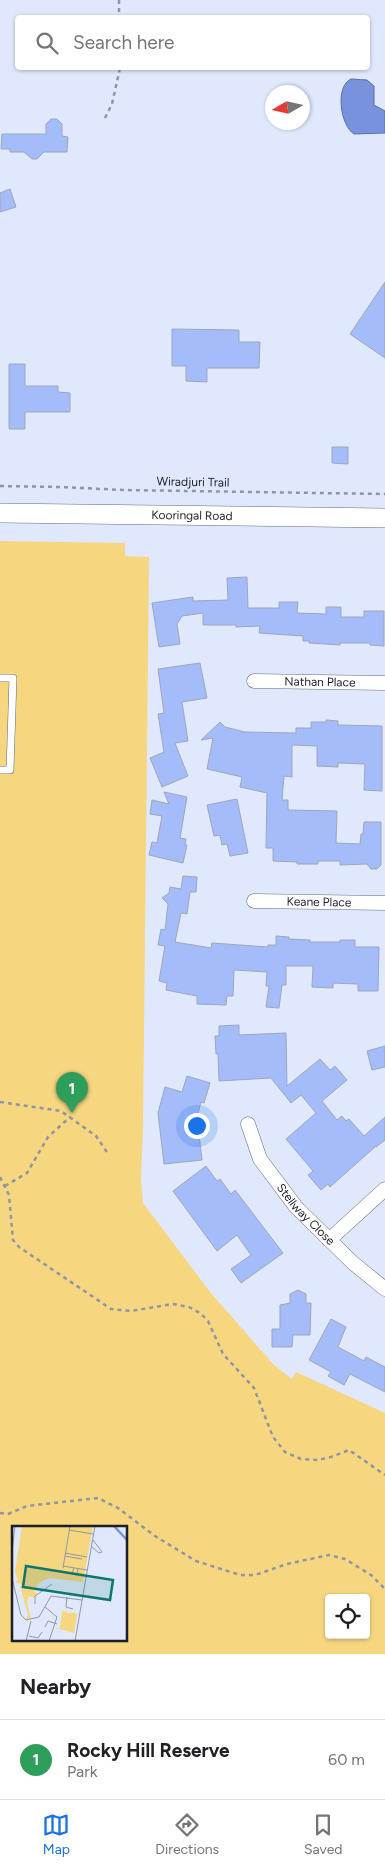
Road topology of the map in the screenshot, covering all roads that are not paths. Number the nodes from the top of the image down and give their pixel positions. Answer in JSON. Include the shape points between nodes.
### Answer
{"nodes":[{"id":1,"x":0,"y":513,"type":"edge"},
{"id":2,"x":385,"y":518,"type":"edge"},
{"id":3,"x":0,"y":678,"type":"edge"},
{"id":4,"x":254,"y":681,"type":"dead end"},
{"id":5,"x":385,"y":683,"type":"edge"},
{"id":6,"x":0,"y":770,"type":"edge"},
{"id":7,"x":254,"y":901,"type":"dead end"},
{"id":8,"x":385,"y":903,"type":"edge"},
{"id":9,"x":248,"y":1124,"type":"dead end"},
{"id":10,"x":385,"y":1189,"type":"edge"},
{"id":11,"x":328,"y":1240,"type":"junction"},
{"id":12,"x":385,"y":1289,"type":"edge"}],
"edges":[{"from":1,"to":2,"type":"main road","name":"Kooringal Road"},
{"from":3,"to":6,"type":"lane","via":[[14,678],[10,770]]},
{"from":4,"to":5,"type":"street","name":"Nathan Place"},
{"from":7,"to":8,"type":"street","name":"Keane Place"},
{"from":9,"to":11,"type":"street","name":"Stellway Close","via":[[265,1167],[296,1207]]},
{"from":10,"to":11,"type":"street"},
{"from":11,"to":12,"type":"street","name":"Stellway Close"}]}
